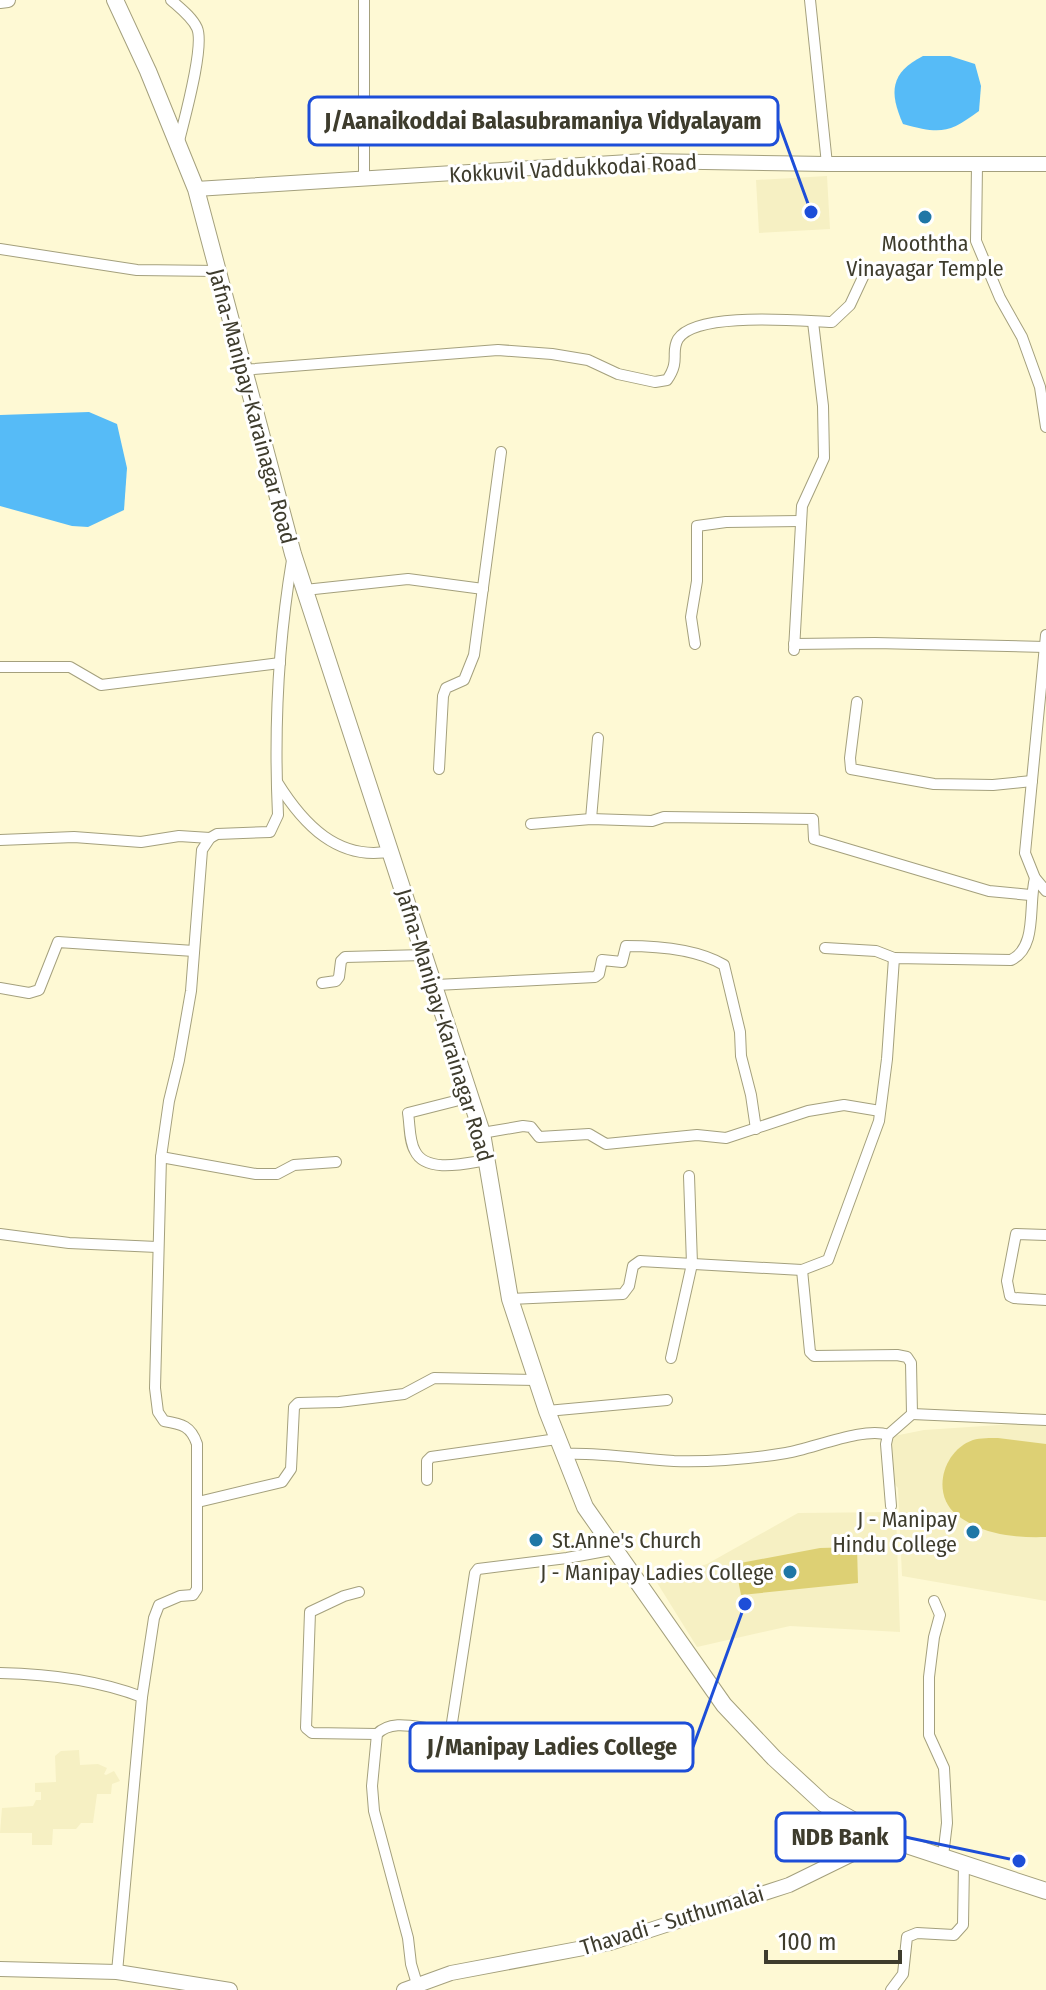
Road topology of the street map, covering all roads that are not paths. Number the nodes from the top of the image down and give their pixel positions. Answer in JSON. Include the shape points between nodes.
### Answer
{"nodes":[{"id":1,"x":8,"y":0,"type":"edge"},
{"id":2,"x":115,"y":0,"type":"edge"},
{"id":3,"x":171,"y":0,"type":"edge"},
{"id":4,"x":364,"y":0,"type":"edge"},
{"id":5,"x":810,"y":0,"type":"edge"},
{"id":6,"x":0,"y":1,"type":"edge"},
{"id":7,"x":178,"y":145,"type":"junction"},
{"id":8,"x":827,"y":164,"type":"junction"},
{"id":9,"x":1046,"y":164,"type":"edge"},
{"id":10,"x":977,"y":165,"type":"junction"},
{"id":11,"x":364,"y":180,"type":"junction"},
{"id":12,"x":196,"y":189,"type":"junction"},
{"id":13,"x":0,"y":249,"type":"edge"},
{"id":14,"x":217,"y":271,"type":"junction"},
{"id":15,"x":864,"y":275,"type":"dead end"},
{"id":16,"x":813,"y":322,"type":"junction"},
{"id":17,"x":242,"y":370,"type":"junction"},
{"id":18,"x":1046,"y":427,"type":"edge"},
{"id":19,"x":501,"y":452,"type":"dead end"},
{"id":20,"x":800,"y":521,"type":"junction"},
{"id":21,"x":293,"y":554,"type":"junction"},
{"id":22,"x":483,"y":589,"type":"junction"},
{"id":23,"x":305,"y":590,"type":"junction"},
{"id":24,"x":1046,"y":635,"type":"edge"},
{"id":25,"x":695,"y":644,"type":"dead end"},
{"id":26,"x":1045,"y":647,"type":"edge"},
{"id":27,"x":280,"y":663,"type":"junction"},
{"id":28,"x":0,"y":667,"type":"edge"},
{"id":29,"x":1042,"y":691,"type":"edge"},
{"id":30,"x":857,"y":702,"type":"dead end"},
{"id":31,"x":598,"y":738,"type":"dead end"},
{"id":32,"x":439,"y":769,"type":"dead end"},
{"id":33,"x":276,"y":781,"type":"junction"},
{"id":34,"x":1032,"y":781,"type":"junction"},
{"id":35,"x":591,"y":819,"type":"junction"},
{"id":36,"x":531,"y":824,"type":"dead end"},
{"id":37,"x":210,"y":838,"type":"junction"},
{"id":38,"x":0,"y":840,"type":"edge"},
{"id":39,"x":392,"y":851,"type":"junction"},
{"id":40,"x":1035,"y":878,"type":"junction"},
{"id":41,"x":1046,"y":891,"type":"edge"},
{"id":42,"x":1030,"y":895,"type":"junction"},
{"id":43,"x":825,"y":948,"type":"dead end"},
{"id":44,"x":194,"y":951,"type":"junction"},
{"id":45,"x":425,"y":955,"type":"junction"},
{"id":46,"x":894,"y":958,"type":"junction"},
{"id":47,"x":322,"y":983,"type":"dead end"},
{"id":48,"x":436,"y":985,"type":"junction"},
{"id":49,"x":0,"y":988,"type":"edge"},
{"id":50,"x":471,"y":1097,"type":"junction"},
{"id":51,"x":880,"y":1111,"type":"junction"},
{"id":52,"x":756,"y":1129,"type":"junction"},
{"id":53,"x":482,"y":1133,"type":"junction"},
{"id":54,"x":161,"y":1157,"type":"junction"},
{"id":55,"x":487,"y":1160,"type":"junction"},
{"id":56,"x":336,"y":1162,"type":"dead end"},
{"id":57,"x":689,"y":1176,"type":"dead end"},
{"id":58,"x":0,"y":1234,"type":"edge"},
{"id":59,"x":1046,"y":1235,"type":"edge"},
{"id":60,"x":157,"y":1247,"type":"junction"},
{"id":61,"x":692,"y":1264,"type":"junction"},
{"id":62,"x":802,"y":1270,"type":"junction"},
{"id":63,"x":510,"y":1299,"type":"junction"},
{"id":64,"x":1046,"y":1300,"type":"edge"},
{"id":65,"x":671,"y":1358,"type":"dead end"},
{"id":66,"x":536,"y":1380,"type":"junction"},
{"id":67,"x":667,"y":1400,"type":"dead end"},
{"id":68,"x":547,"y":1411,"type":"junction"},
{"id":69,"x":912,"y":1414,"type":"junction"},
{"id":70,"x":1046,"y":1420,"type":"edge"},
{"id":71,"x":888,"y":1435,"type":"junction"},
{"id":72,"x":560,"y":1446,"type":"junction"},
{"id":73,"x":427,"y":1480,"type":"dead end"},
{"id":74,"x":198,"y":1502,"type":"junction"},
{"id":75,"x":891,"y":1506,"type":"dead end"},
{"id":76,"x":616,"y":1549,"type":"junction"},
{"id":77,"x":359,"y":1592,"type":"dead end"},
{"id":78,"x":934,"y":1601,"type":"dead end"},
{"id":79,"x":0,"y":1673,"type":"edge"},
{"id":80,"x":142,"y":1697,"type":"junction"},
{"id":81,"x":377,"y":1734,"type":"junction"},
{"id":82,"x":885,"y":1838,"type":"junction"},
{"id":83,"x":943,"y":1856,"type":"junction"},
{"id":84,"x":964,"y":1863,"type":"junction"},
{"id":85,"x":1046,"y":1891,"type":"edge"},
{"id":86,"x":0,"y":1969,"type":"edge"},
{"id":87,"x":117,"y":1972,"type":"junction"},
{"id":88,"x":411,"y":1987,"type":"edge"},
{"id":89,"x":230,"y":1990,"type":"edge"},
{"id":90,"x":891,"y":1990,"type":"edge"}],
"edges":[{"from":1,"to":6,"type":"main road"},
{"from":2,"to":7,"type":"main road","name":"Jafna-Manipay-Karainagar Road"},
{"from":3,"to":7,"type":"street","via":[[199,35]]},
{"from":4,"to":11,"type":"street"},
{"from":5,"to":8,"type":"street"},
{"from":7,"to":12,"type":"main road","name":"Jafna-Manipay-Karainagar Road"},
{"from":8,"to":10,"type":"main road","name":"Kokkuvil Vaddukkodai Road"},
{"from":8,"to":11,"type":"main road","name":"Kokkuvil Vaddukkodai Road","via":[[645,161]]},
{"from":9,"to":10,"type":"main road","name":"Kokkuvil Vaddukkodai Road"},
{"from":10,"to":18,"type":"street","via":[[976,241],[1022,337],[1040,387]]},
{"from":11,"to":12,"type":"main road","name":"Kokkuvil Vaddukkodai Road"},
{"from":12,"to":14,"type":"main road","name":"Jafna-Manipay-Karainagar Road"},
{"from":13,"to":14,"type":"street","via":[[137,270]]},
{"from":14,"to":17,"type":"main road","name":"Jafna-Manipay-Karainagar Road"},
{"from":15,"to":16,"type":"street","via":[[850,305],[832,322]]},
{"from":16,"to":17,"type":"street","via":[[722,320],[690,329],[675,346],[676,367],[667,380],[655,382],[588,360],[498,350]]},
{"from":16,"to":20,"type":"street","via":[[824,458]]},
{"from":17,"to":21,"type":"main road","name":"Jafna-Manipay-Karainagar Road"},
{"from":19,"to":22,"type":"street"},
{"from":20,"to":25,"type":"street","via":[[697,526],[691,617]]},
{"from":20,"to":26,"type":"street","via":[[794,647]]},
{"from":21,"to":23,"type":"main road","name":"Jafna-Manipay-Karainagar Road"},
{"from":21,"to":27,"type":"street"},
{"from":22,"to":23,"type":"street","via":[[408,579]]},
{"from":22,"to":32,"type":"street","via":[[474,655],[464,680],[446,688],[443,696]]},
{"from":23,"to":39,"type":"main road","name":"Jafna-Manipay-Karainagar Road"},
{"from":24,"to":26,"type":"street"},
{"from":26,"to":29,"type":"street"},
{"from":27,"to":28,"type":"street","via":[[101,685],[70,667]]},
{"from":27,"to":33,"type":"street"},
{"from":29,"to":34,"type":"street"},
{"from":30,"to":34,"type":"street","via":[[851,769],[934,784]]},
{"from":31,"to":35,"type":"street"},
{"from":33,"to":37,"type":"street","via":[[278,815],[270,832]]},
{"from":33,"to":39,"type":"street","via":[[318,834],[356,852]]},
{"from":34,"to":40,"type":"street","via":[[1025,853]]},
{"from":35,"to":36,"type":"street"},
{"from":35,"to":42,"type":"street","via":[[813,819],[814,839],[989,891]]},
{"from":37,"to":38,"type":"street"},
{"from":37,"to":44,"type":"street","via":[[202,850]]},
{"from":39,"to":45,"type":"main road","name":"Jafna-Manipay-Karainagar Road"},
{"from":40,"to":41,"type":"street"},
{"from":40,"to":42,"type":"street"},
{"from":42,"to":46,"type":"street","via":[[1029,939],[1021,955],[1011,960]]},
{"from":43,"to":46,"type":"street","via":[[876,951]]},
{"from":44,"to":49,"type":"street","via":[[58,942],[39,990]]},
{"from":44,"to":54,"type":"street"},
{"from":45,"to":47,"type":"street","via":[[345,957],[336,981]]},
{"from":45,"to":48,"type":"main road","name":"Jafna-Manipay-Karainagar Road"},
{"from":46,"to":51,"type":"street"},
{"from":48,"to":50,"type":"main road","name":"Jafna-Manipay-Karainagar Road"},
{"from":48,"to":52,"type":"street","via":[[595,977],[602,960],[622,962],[626,946],[712,958],[724,965]]},
{"from":50,"to":53,"type":"main road","name":"Jafna-Manipay-Karainagar Road"},
{"from":50,"to":55,"type":"street","via":[[408,1113],[413,1149],[431,1164]]},
{"from":51,"to":52,"type":"street","via":[[844,1105]]},
{"from":51,"to":62,"type":"street","via":[[828,1260]]},
{"from":52,"to":53,"type":"street","via":[[726,1138],[697,1135],[606,1144],[589,1134],[539,1137],[523,1126]]},
{"from":53,"to":55,"type":"main road","name":"Jafna-Manipay-Karainagar Road"},
{"from":54,"to":56,"type":"street","via":[[256,1174]]},
{"from":54,"to":60,"type":"street"},
{"from":55,"to":63,"type":"main road","name":"Jafna-Manipay-Karainagar Road"},
{"from":57,"to":61,"type":"street"},
{"from":58,"to":60,"type":"street"},
{"from":59,"to":64,"type":"street","via":[[1016,1234],[1007,1281],[1014,1298]]},
{"from":60,"to":74,"type":"street","via":[[158,1412],[164,1421],[192,1431]]},
{"from":61,"to":62,"type":"street"},
{"from":61,"to":63,"type":"street","via":[[640,1261],[623,1294]]},
{"from":61,"to":65,"type":"street"},
{"from":62,"to":69,"type":"street","via":[[810,1352],[907,1357]]},
{"from":63,"to":66,"type":"main road","name":"Jafna-Manipay-Karainagar Road"},
{"from":66,"to":68,"type":"main road","name":"Jafna-Manipay-Karainagar Road"},
{"from":66,"to":74,"type":"street","via":[[434,1378],[404,1394],[298,1403],[291,1469],[282,1482]]},
{"from":67,"to":68,"type":"street"},
{"from":68,"to":72,"type":"main road","name":"Jafna-Manipay-Karainagar Road"},
{"from":69,"to":70,"type":"street"},
{"from":69,"to":71,"type":"street"},
{"from":71,"to":72,"type":"street","via":[[870,1432],[788,1453],[713,1461],[672,1461]]},
{"from":71,"to":75,"type":"street"},
{"from":72,"to":73,"type":"street","via":[[431,1457]]},
{"from":72,"to":76,"type":"main road","name":"Jafna-Manipay-Karainagar Road","via":[[585,1507]]},
{"from":74,"to":80,"type":"street","via":[[197,1589],[159,1605]]},
{"from":76,"to":81,"type":"street","via":[[478,1569],[451,1729],[400,1725]]},
{"from":76,"to":82,"type":"main road","name":"Jafna-Manipay-Karainagar Road","via":[[724,1705],[824,1804]]},
{"from":77,"to":81,"type":"street","via":[[310,1612],[306,1728],[312,1733]]},
{"from":78,"to":83,"type":"street","via":[[940,1615],[929,1677],[929,1735],[944,1768]]},
{"from":79,"to":80,"type":"street","via":[[118,1688]]},
{"from":80,"to":87,"type":"street"},
{"from":81,"to":88,"type":"street","via":[[374,1811],[408,1938]]},
{"from":82,"to":83,"type":"main road","name":"Jafna-Manipay-Karainagar Road"},
{"from":82,"to":88,"type":"main road","name":"Thavadi - Suthumalai","via":[[789,1885],[610,1943],[451,1973]]},
{"from":83,"to":84,"type":"main road","name":"Jafna-Manipay-Karainagar Road"},
{"from":84,"to":85,"type":"main road","name":"Jafna-Manipay-Karainagar Road"},
{"from":84,"to":90,"type":"street","via":[[963,1925],[954,1935],[907,1937],[903,1974]]},
{"from":86,"to":87,"type":"main road"},
{"from":87,"to":89,"type":"main road"}]}
